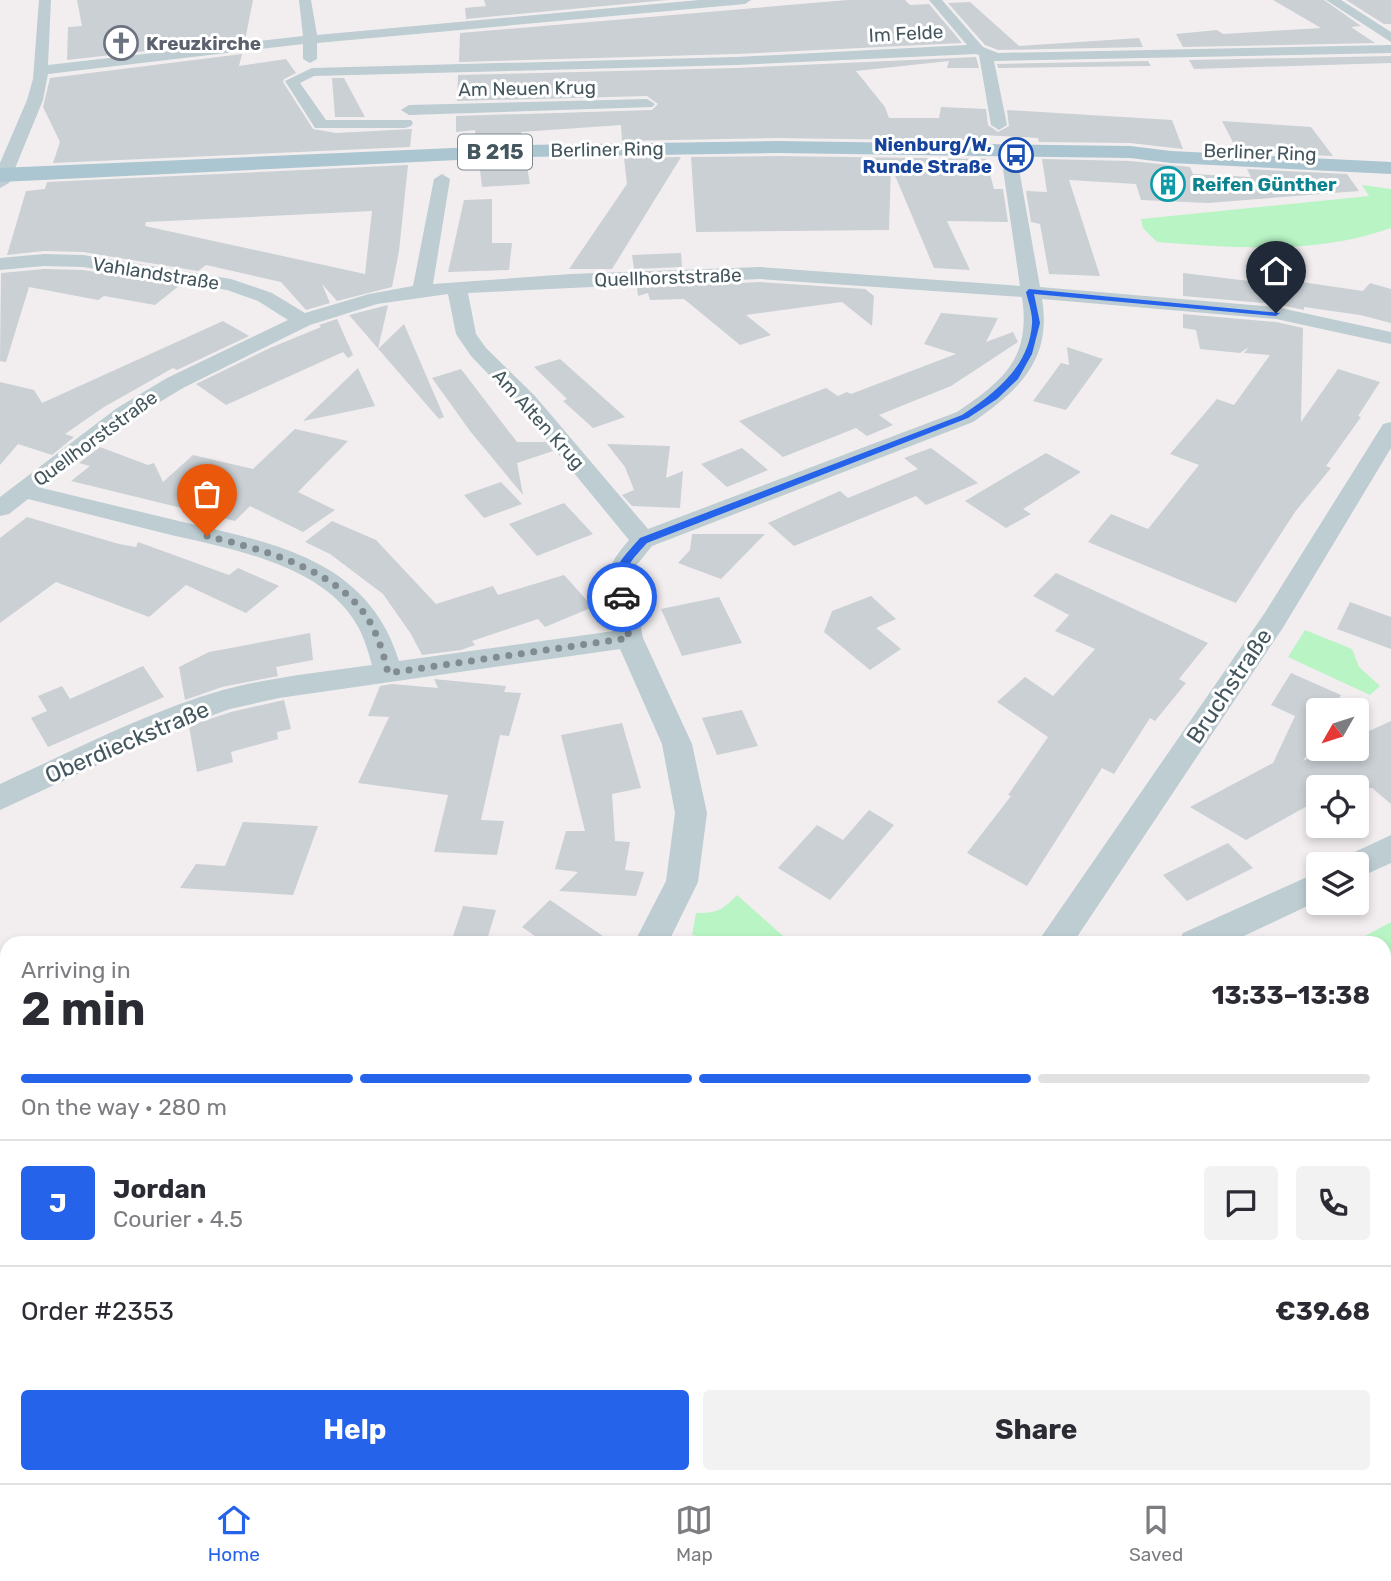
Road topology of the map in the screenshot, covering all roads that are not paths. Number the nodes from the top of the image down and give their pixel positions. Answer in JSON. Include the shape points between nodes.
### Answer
{"nodes":[{"id":1,"x":45,"y":0,"type":"edge"},
{"id":2,"x":305,"y":0,"type":"edge"},
{"id":3,"x":746,"y":0,"type":"edge"},
{"id":4,"x":935,"y":0,"type":"edge"},
{"id":5,"x":1332,"y":0,"type":"edge"},
{"id":6,"x":631,"y":4,"type":"edge"},
{"id":7,"x":1391,"y":38,"type":"edge"},
{"id":8,"x":311,"y":39,"type":"junction"},
{"id":9,"x":1391,"y":49,"type":"edge"},
{"id":10,"x":982,"y":52,"type":"junction"},
{"id":11,"x":41,"y":70,"type":"junction"},
{"id":12,"x":312,"y":72,"type":"junction"},
{"id":13,"x":411,"y":103,"type":"junction"},
{"id":14,"x":647,"y":104,"type":"dead end"},
{"id":15,"x":999,"y":125,"type":"dead end"},
{"id":16,"x":1130,"y":152,"type":"junction"},
{"id":17,"x":1391,"y":158,"type":"edge"},
{"id":18,"x":1391,"y":168,"type":"edge"},
{"id":19,"x":1011,"y":169,"type":"dead end"},
{"id":20,"x":1,"y":177,"type":"edge"},
{"id":21,"x":442,"y":179,"type":"dead end"},
{"id":22,"x":0,"y":264,"type":"edge"},
{"id":23,"x":457,"y":288,"type":"junction"},
{"id":24,"x":423,"y":290,"type":"junction"},
{"id":25,"x":1029,"y":292,"type":"junction"},
{"id":26,"x":303,"y":321,"type":"junction"},
{"id":27,"x":1391,"y":338,"type":"edge"},
{"id":28,"x":1391,"y":429,"type":"edge"},
{"id":29,"x":23,"y":491,"type":"junction"},
{"id":30,"x":0,"y":509,"type":"edge"},
{"id":31,"x":643,"y":540,"type":"junction"},
{"id":32,"x":629,"y":638,"type":"junction"},
{"id":33,"x":388,"y":673,"type":"junction"},
{"id":34,"x":0,"y":798,"type":"edge"},
{"id":35,"x":1391,"y":848,"type":"edge"},
{"id":36,"x":1369,"y":859,"type":"edge"},
{"id":37,"x":1306,"y":892,"type":"edge"},
{"id":38,"x":654,"y":936,"type":"edge"},
{"id":39,"x":1064,"y":936,"type":"edge"},
{"id":40,"x":1210,"y":936,"type":"edge"}],
"edges":[{"from":1,"to":11,"type":"street"},
{"from":2,"to":8,"type":"street"},
{"from":3,"to":6,"type":"street"},
{"from":4,"to":10,"type":"street"},
{"from":5,"to":7,"type":"street"},
{"from":6,"to":8,"type":"street","via":[[496,27]]},
{"from":8,"to":11,"type":"street"},
{"from":8,"to":12,"type":"street"},
{"from":9,"to":10,"type":"street","name":"Im Felde","via":[[996,57]]},
{"from":10,"to":13,"type":"street","name":"Im Felde","via":[[503,62]]},
{"from":10,"to":15,"type":"street"},
{"from":11,"to":20,"type":"street","via":[[35,100]]},
{"from":12,"to":13,"type":"street","name":"Am Neuen Krug"},
{"from":12,"to":13,"type":"street","name":"Am Neuen Krug","via":[[292,81],[321,125]]},
{"from":13,"to":14,"type":"street","name":"Am Neuen Krug"},
{"from":16,"to":17,"type":"main road","name":"Berliner Ring","number":"B 215","via":[[1159,148]]},
{"from":16,"to":18,"type":"main road","name":"Berliner Ring","number":"B 215"},
{"from":16,"to":20,"type":"main road","name":"Berliner Ring","number":"B 215","via":[[791,147],[523,150]]},
{"from":19,"to":25,"type":"street"},
{"from":21,"to":24,"type":"street"},
{"from":22,"to":26,"type":"street","name":"Vahlandstraße","via":[[83,261],[230,285],[265,297]]},
{"from":23,"to":24,"type":"street","name":"Quellhorststraße"},
{"from":23,"to":25,"type":"street","name":"Quellhorststraße","via":[[760,273]]},
{"from":23,"to":31,"type":"street","name":"Am Alten Krug","via":[[466,334],[478,352],[527,401]]},
{"from":24,"to":26,"type":"street","name":"Quellhorststraße","via":[[376,298]]},
{"from":25,"to":27,"type":"street","name":"Quellhorststraße","via":[[1276,313]]},
{"from":25,"to":31,"type":"street","via":[[1036,323],[1028,354],[1015,377],[965,417]]},
{"from":26,"to":29,"type":"street","name":"Quellhorststraße","via":[[148,398]]},
{"from":28,"to":39,"type":"street","name":"Bruchstraße","via":[[1274,620]]},
{"from":29,"to":30,"type":"street","name":"Quellhorststraße"},
{"from":29,"to":33,"type":"street","via":[[256,548],[296,563],[319,575],[359,608],[374,630]]},
{"from":31,"to":32,"type":"street","via":[[622,565],[619,582]]},
{"from":32,"to":33,"type":"street","name":"Oberdieckstraße"},
{"from":32,"to":38,"type":"street","via":[[677,744],[691,813],[681,882]]},
{"from":33,"to":34,"type":"street","name":"Oberdieckstraße","via":[[226,700],[172,718]]},
{"from":35,"to":36,"type":"street"},
{"from":37,"to":40,"type":"street"}]}
